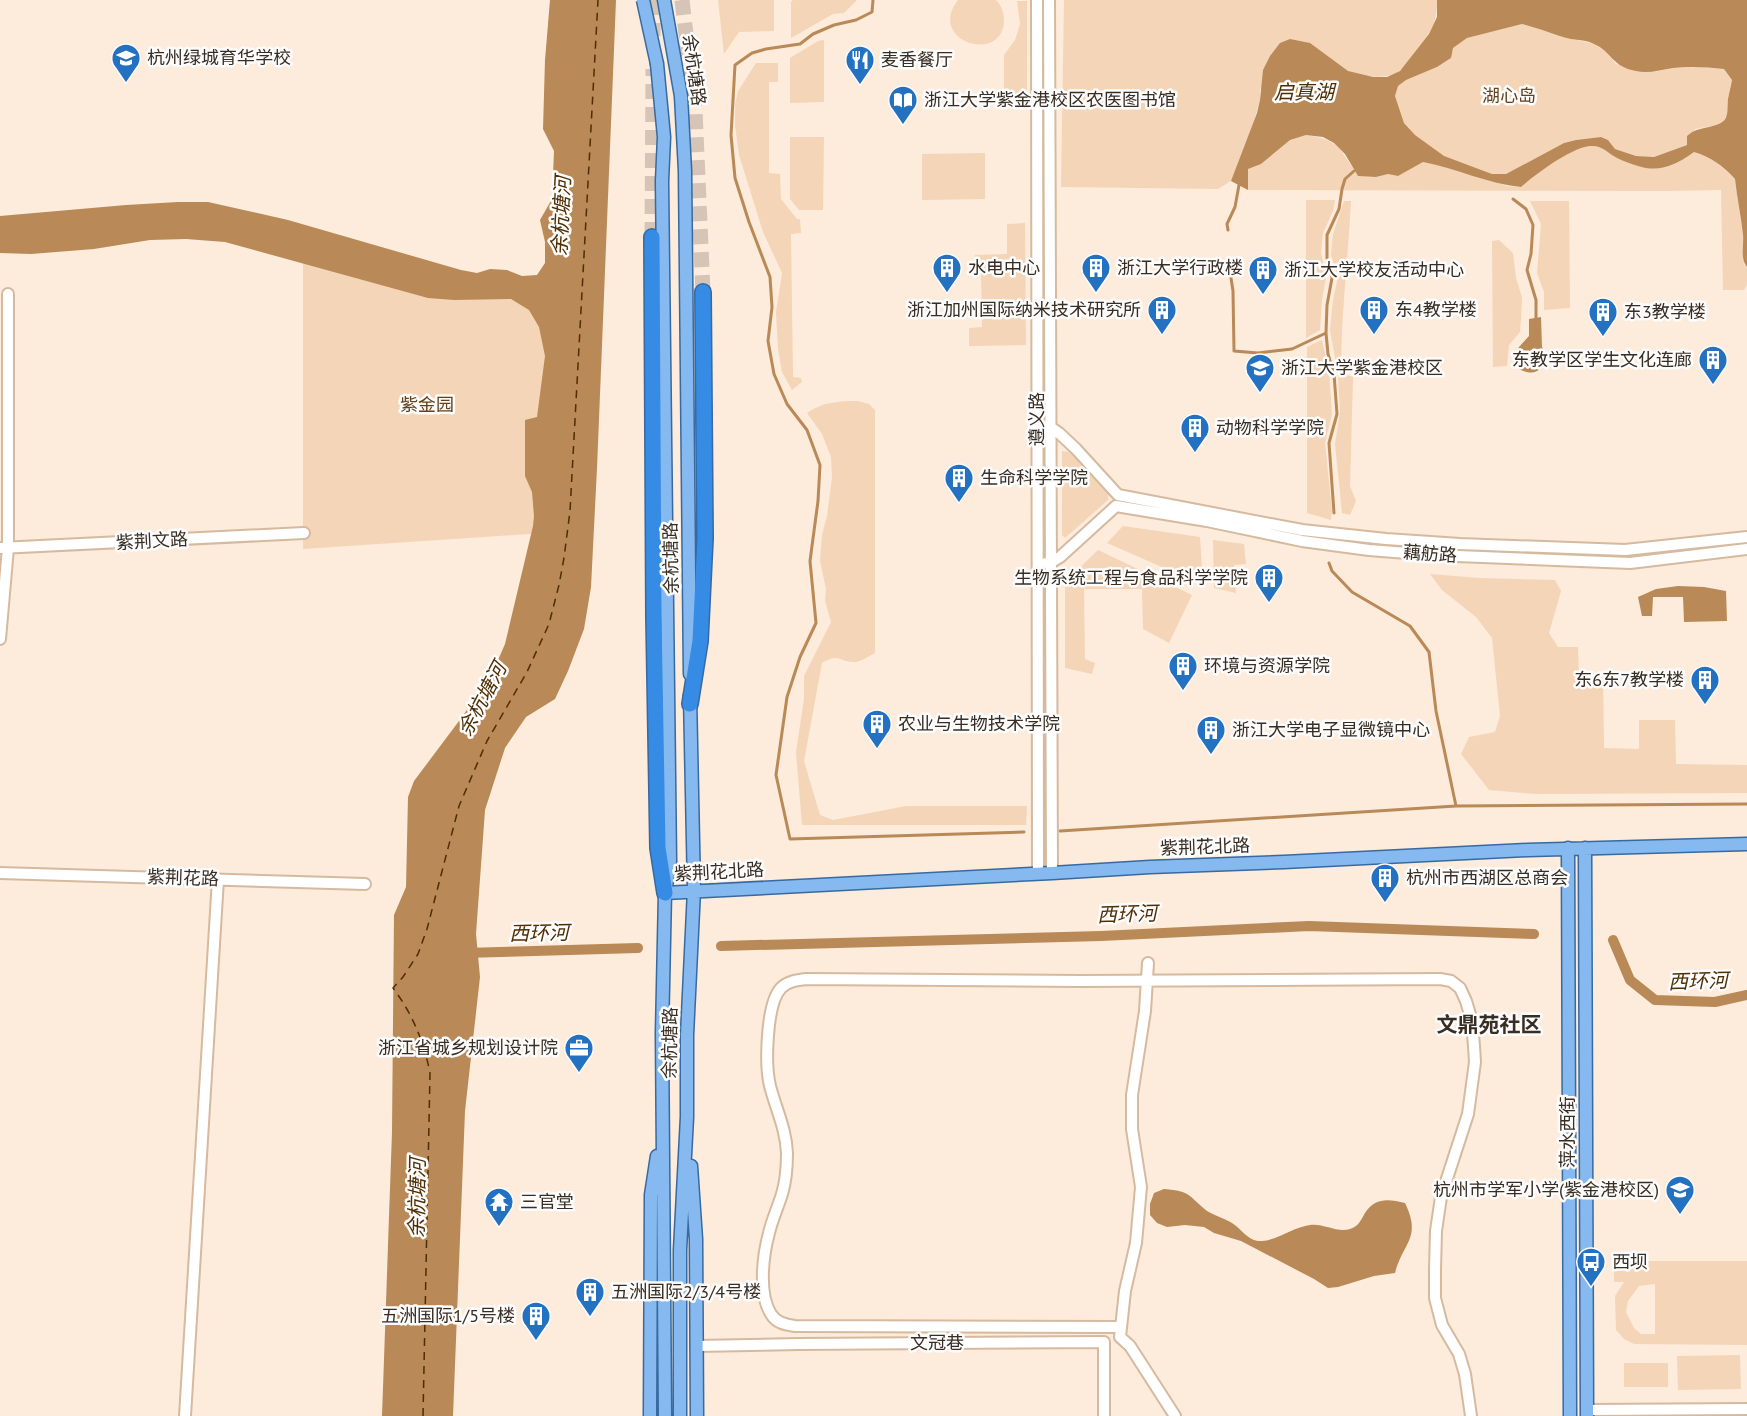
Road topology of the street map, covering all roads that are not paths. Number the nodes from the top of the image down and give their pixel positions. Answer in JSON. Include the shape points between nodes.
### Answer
{"nodes":[{"id":1,"x":643,"y":0,"type":"edge"},
{"id":2,"x":664,"y":0,"type":"edge"},
{"id":3,"x":1037,"y":0,"type":"edge"},
{"id":4,"x":1049,"y":0,"type":"edge"},
{"id":5,"x":652,"y":237,"type":"tunnel mouth"},
{"id":6,"x":703,"y":292,"type":"tunnel mouth"},
{"id":7,"x":8,"y":294,"type":"dead end"},
{"id":8,"x":1037,"y":425,"type":"junction"},
{"id":9,"x":1049,"y":426,"type":"junction"},
{"id":10,"x":304,"y":533,"type":"dead end"},
{"id":11,"x":1747,"y":537,"type":"edge"},
{"id":12,"x":4,"y":548,"type":"edge"},
{"id":13,"x":1747,"y":549,"type":"edge"},
{"id":14,"x":1037,"y":563,"type":"junction"},
{"id":15,"x":1050,"y":563,"type":"junction"},
{"id":16,"x":0,"y":639,"type":"edge"},
{"id":17,"x":690,"y":704,"type":"junction"},
{"id":18,"x":1747,"y":844,"type":"edge"},
{"id":19,"x":1568,"y":848,"type":"junction"},
{"id":20,"x":1585,"y":848,"type":"junction"},
{"id":21,"x":0,"y":873,"type":"edge"},
{"id":22,"x":1052,"y":873,"type":"junction"},
{"id":23,"x":1038,"y":874,"type":"junction"},
{"id":24,"x":218,"y":879,"type":"junction"},
{"id":25,"x":366,"y":884,"type":"dead end"},
{"id":26,"x":694,"y":890,"type":"junction"},
{"id":27,"x":665,"y":892,"type":"junction"},
{"id":28,"x":1148,"y":963,"type":"dead end"},
{"id":29,"x":1147,"y":980,"type":"junction"},
{"id":30,"x":663,"y":1117,"type":"junction"},
{"id":31,"x":687,"y":1117,"type":"junction"},
{"id":32,"x":1121,"y":1327,"type":"junction"},
{"id":33,"x":696,"y":1347,"type":"junction"},
{"id":34,"x":1747,"y":1409,"type":"edge"},
{"id":35,"x":1587,"y":1413,"type":"edge"},
{"id":36,"x":185,"y":1416,"type":"edge"},
{"id":37,"x":650,"y":1416,"type":"edge"},
{"id":38,"x":665,"y":1416,"type":"edge"},
{"id":39,"x":680,"y":1416,"type":"edge"},
{"id":40,"x":697,"y":1416,"type":"edge"},
{"id":41,"x":1104,"y":1416,"type":"edge"},
{"id":42,"x":1175,"y":1416,"type":"edge"},
{"id":43,"x":1471,"y":1416,"type":"edge"},
{"id":44,"x":1570,"y":1416,"type":"edge"}],
"edges":[{"from":1,"to":27,"type":"main road","name":"余杭塘路","bridge":true,"via":[[657,64],[664,137],[670,861]]},
{"from":2,"to":17,"type":"main road","name":"余杭塘路","via":[[681,96],[685,171]]},
{"from":3,"to":8,"type":"street","name":"遵义路"},
{"from":4,"to":9,"type":"street","name":"遵义路"},
{"from":5,"to":27,"type":"highway","via":[[658,848]]},
{"from":6,"to":17,"type":"highway","via":[[705,538],[700,641]]},
{"from":7,"to":12,"type":"street"},
{"from":8,"to":9,"type":"street"},
{"from":8,"to":14,"type":"street","name":"遵义路"},
{"from":9,"to":11,"type":"street","name":"藕舫路","via":[[1118,495],[1302,530],[1418,541],[1625,550]]},
{"from":9,"to":15,"type":"street","name":"遵义路"},
{"from":10,"to":12,"type":"street","name":"紫荆文路"},
{"from":12,"to":16,"type":"street"},
{"from":13,"to":15,"type":"street","name":"藕舫路","via":[[1630,563],[1432,555],[1302,541],[1116,506]]},
{"from":14,"to":15,"type":"street"},
{"from":14,"to":23,"type":"street","name":"遵义路"},
{"from":15,"to":22,"type":"street","name":"遵义路"},
{"from":17,"to":26,"type":"main road","name":"余杭塘路"},
{"from":18,"to":20,"type":"main road","name":"紫荆花北路"},
{"from":19,"to":20,"type":"main road","name":"紫荆花北路"},
{"from":19,"to":22,"type":"main road","name":"紫荆花北路"},
{"from":19,"to":44,"type":"main road","name":"萍水西街"},
{"from":20,"to":35,"type":"main road","name":"萍水西街"},
{"from":21,"to":24,"type":"street","name":"紫荆花路"},
{"from":22,"to":23,"type":"main road","name":"紫荆花北路"},
{"from":23,"to":26,"type":"main road","name":"紫荆花北路"},
{"from":24,"to":25,"type":"street","name":"紫荆花路"},
{"from":24,"to":36,"type":"street"},
{"from":26,"to":27,"type":"main road","name":"紫荆花北路"},
{"from":26,"to":31,"type":"main road","name":"余杭塘路"},
{"from":27,"to":30,"type":"main road","name":"余杭塘路"},
{"from":28,"to":29,"type":"street"},
{"from":29,"to":32,"type":"street","via":[[1132,1095],[1132,1129],[1141,1186],[1136,1243]]},
{"from":29,"to":32,"type":"street","via":[[797,980],[778,992],[768,1040],[770,1086],[787,1153],[782,1194],[768,1236],[763,1279],[771,1315],[778,1321],[795,1326]]},
{"from":29,"to":43,"type":"street","via":[[1440,979],[1460,987],[1472,1021],[1474,1062],[1468,1113],[1441,1197],[1436,1230],[1436,1298],[1442,1325],[1459,1354],[1465,1374]]},
{"from":30,"to":37,"type":"main road","name":"余杭塘路","via":[[651,1195]]},
{"from":30,"to":38,"type":"main road","name":"余杭塘路"},
{"from":31,"to":33,"type":"main road","name":"余杭塘路","via":[[696,1239]]},
{"from":31,"to":39,"type":"main road","name":"余杭塘路","via":[[680,1250]]},
{"from":32,"to":42,"type":"street","via":[[1120,1337],[1130,1346]]},
{"from":33,"to":40,"type":"main road","name":"余杭塘路"},
{"from":33,"to":41,"type":"street","name":"文冠巷","via":[[1104,1342]]},
{"from":34,"to":35,"type":"street"}]}
